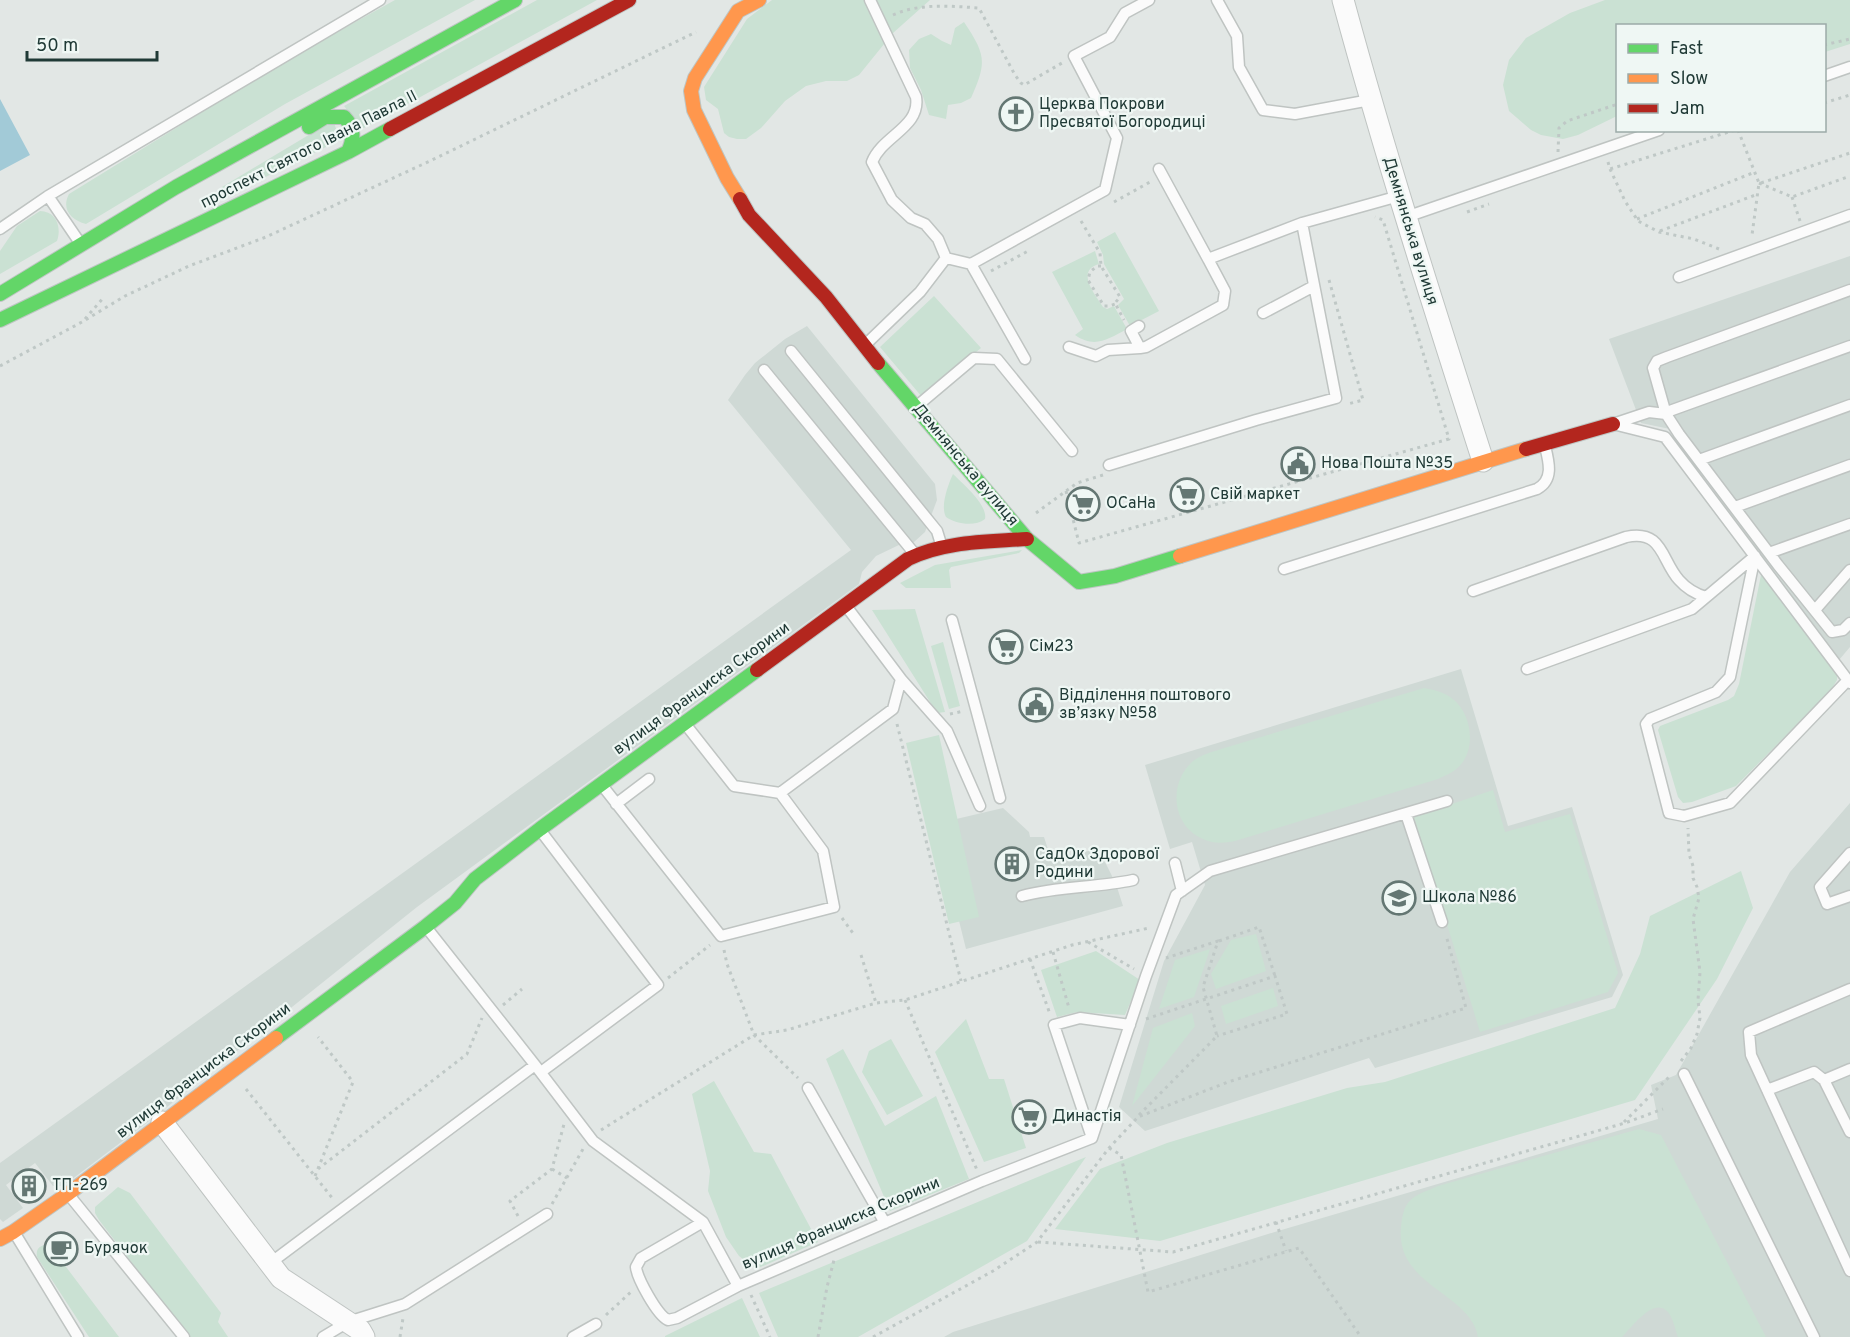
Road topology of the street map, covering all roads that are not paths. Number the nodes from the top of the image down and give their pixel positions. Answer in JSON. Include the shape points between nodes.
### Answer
{"nodes":[{"id":1,"x":380,"y":0,"type":"edge"},
{"id":2,"x":515,"y":0,"type":"edge"},
{"id":3,"x":629,"y":0,"type":"edge"},
{"id":4,"x":759,"y":0,"type":"edge"},
{"id":5,"x":870,"y":0,"type":"edge"},
{"id":6,"x":1149,"y":0,"type":"edge"},
{"id":7,"x":1217,"y":0,"type":"edge"},
{"id":8,"x":1343,"y":0,"type":"edge"},
{"id":9,"x":1850,"y":67,"type":"edge"},
{"id":10,"x":1826,"y":75,"type":"edge"},
{"id":11,"x":1370,"y":100,"type":"junction"},
{"id":12,"x":1653,"y":132,"type":"edge"},
{"id":13,"x":275,"y":148,"type":"dead end"},
{"id":14,"x":348,"y":152,"type":"junction"},
{"id":15,"x":255,"y":160,"type":"dead end"},
{"id":16,"x":209,"y":169,"type":"junction"},
{"id":17,"x":1159,"y":169,"type":"dead end"},
{"id":18,"x":48,"y":196,"type":"junction"},
{"id":19,"x":1399,"y":196,"type":"junction"},
{"id":20,"x":138,"y":210,"type":"junction"},
{"id":21,"x":1850,"y":215,"type":"edge"},
{"id":22,"x":1406,"y":217,"type":"junction"},
{"id":23,"x":1302,"y":223,"type":"junction"},
{"id":24,"x":0,"y":229,"type":"edge"},
{"id":25,"x":156,"y":244,"type":"junction"},
{"id":26,"x":81,"y":245,"type":"junction"},
{"id":27,"x":946,"y":258,"type":"junction"},
{"id":28,"x":1208,"y":259,"type":"junction"},
{"id":29,"x":971,"y":264,"type":"junction"},
{"id":30,"x":1679,"y":277,"type":"dead end"},
{"id":31,"x":1314,"y":286,"type":"junction"},
{"id":32,"x":1850,"y":290,"type":"edge"},
{"id":33,"x":0,"y":294,"type":"edge"},
{"id":34,"x":1263,"y":313,"type":"dead end"},
{"id":35,"x":0,"y":320,"type":"edge"},
{"id":36,"x":1135,"y":329,"type":"road end"},
{"id":37,"x":864,"y":346,"type":"junction"},
{"id":38,"x":1850,"y":346,"type":"edge"},
{"id":39,"x":1069,"y":347,"type":"dead end"},
{"id":40,"x":1140,"y":348,"type":"junction"},
{"id":41,"x":791,"y":351,"type":"dead end"},
{"id":42,"x":1025,"y":359,"type":"dead end"},
{"id":43,"x":764,"y":370,"type":"dead end"},
{"id":44,"x":1850,"y":405,"type":"edge"},
{"id":45,"x":916,"y":407,"type":"junction"},
{"id":46,"x":1665,"y":413,"type":"junction"},
{"id":47,"x":1613,"y":424,"type":"junction"},
{"id":48,"x":1545,"y":443,"type":"junction"},
{"id":49,"x":1072,"y":451,"type":"dead end"},
{"id":50,"x":1699,"y":460,"type":"junction"},
{"id":51,"x":1483,"y":461,"type":"junction"},
{"id":52,"x":1109,"y":465,"type":"dead end"},
{"id":53,"x":1850,"y":465,"type":"edge"},
{"id":54,"x":1735,"y":507,"type":"junction"},
{"id":55,"x":1850,"y":524,"type":"edge"},
{"id":56,"x":1027,"y":539,"type":"junction"},
{"id":57,"x":942,"y":546,"type":"junction"},
{"id":58,"x":1769,"y":553,"type":"junction"},
{"id":59,"x":915,"y":554,"type":"junction"},
{"id":60,"x":1755,"y":556,"type":"junction"},
{"id":61,"x":1284,"y":569,"type":"dead end"},
{"id":62,"x":1850,"y":570,"type":"edge"},
{"id":63,"x":1473,"y":591,"type":"dead end"},
{"id":64,"x":1706,"y":597,"type":"junction"},
{"id":65,"x":845,"y":605,"type":"junction"},
{"id":66,"x":1815,"y":610,"type":"junction"},
{"id":67,"x":952,"y":620,"type":"dead end"},
{"id":68,"x":1850,"y":623,"type":"edge"},
{"id":69,"x":1527,"y":669,"type":"dead end"},
{"id":70,"x":901,"y":679,"type":"junction"},
{"id":71,"x":1849,"y":682,"type":"edge"},
{"id":72,"x":684,"y":723,"type":"junction"},
{"id":73,"x":650,"y":779,"type":"dead end"},
{"id":74,"x":601,"y":784,"type":"junction"},
{"id":75,"x":780,"y":793,"type":"junction"},
{"id":76,"x":1000,"y":798,"type":"dead end"},
{"id":77,"x":1447,"y":801,"type":"dead end"},
{"id":78,"x":616,"y":804,"type":"junction"},
{"id":79,"x":980,"y":806,"type":"dead end"},
{"id":80,"x":1406,"y":814,"type":"junction"},
{"id":81,"x":540,"y":829,"type":"junction"},
{"id":82,"x":1850,"y":853,"type":"edge"},
{"id":83,"x":1175,"y":863,"type":"dead end"},
{"id":84,"x":1133,"y":880,"type":"dead end"},
{"id":85,"x":1182,"y":891,"type":"junction"},
{"id":86,"x":1022,"y":896,"type":"dead end"},
{"id":87,"x":1850,"y":896,"type":"edge"},
{"id":88,"x":1442,"y":922,"type":"road end"},
{"id":89,"x":425,"y":927,"type":"junction"},
{"id":90,"x":1850,"y":989,"type":"edge"},
{"id":91,"x":1130,"y":1025,"type":"junction"},
{"id":92,"x":538,"y":1069,"type":"junction"},
{"id":93,"x":1850,"y":1069,"type":"edge"},
{"id":94,"x":1679,"y":1071,"type":"road end"},
{"id":95,"x":1824,"y":1080,"type":"junction"},
{"id":96,"x":808,"y":1088,"type":"road end"},
{"id":97,"x":1767,"y":1090,"type":"junction"},
{"id":98,"x":162,"y":1122,"type":"junction"},
{"id":99,"x":1850,"y":1132,"type":"edge"},
{"id":100,"x":1092,"y":1138,"type":"junction"},
{"id":101,"x":69,"y":1193,"type":"junction"},
{"id":102,"x":547,"y":1214,"type":"road end"},
{"id":103,"x":703,"y":1222,"type":"junction"},
{"id":104,"x":885,"y":1223,"type":"junction"},
{"id":105,"x":13,"y":1232,"type":"junction"},
{"id":106,"x":0,"y":1239,"type":"edge"},
{"id":107,"x":269,"y":1264,"type":"junction"},
{"id":108,"x":1850,"y":1271,"type":"edge"},
{"id":109,"x":742,"y":1285,"type":"junction"},
{"id":110,"x":348,"y":1322,"type":"junction"},
{"id":111,"x":596,"y":1324,"type":"road end"},
{"id":112,"x":78,"y":1337,"type":"edge"},
{"id":113,"x":184,"y":1337,"type":"edge"},
{"id":114,"x":323,"y":1337,"type":"edge"},
{"id":115,"x":364,"y":1337,"type":"edge"},
{"id":116,"x":573,"y":1337,"type":"edge"},
{"id":117,"x":1814,"y":1337,"type":"edge"}],
"edges":[{"from":1,"to":18,"type":"lane"},
{"from":2,"to":16,"type":"street","name":"проспект Святого Івана Павла II"},
{"from":3,"to":14,"type":"street","name":"проспект Святого Івана Павла II"},
{"from":4,"to":37,"type":"street","name":"Демнянська вулиця","via":[[738,11],[695,78],[691,91],[694,110],[749,215],[826,297]]},
{"from":5,"to":27,"type":"lane","via":[[917,106],[906,126],[880,147],[872,162],[892,200],[932,231]]},
{"from":6,"to":29,"type":"lane","via":[[1125,13],[1110,37],[1074,56],[1117,138],[1106,190]]},
{"from":7,"to":11,"type":"lane","via":[[1237,36],[1239,67],[1263,110],[1295,114]]},
{"from":8,"to":11,"type":"street","name":"Демнянська вулиця"},
{"from":9,"to":10,"type":"lane"},
{"from":11,"to":19,"type":"street","name":"Демнянська вулиця"},
{"from":12,"to":22,"type":"lane"},
{"from":13,"to":14,"type":"street","via":[[325,117],[338,116],[344,117],[353,129]]},
{"from":14,"to":25,"type":"street","name":"проспект Святого Івана Павла II"},
{"from":15,"to":16,"type":"street"},
{"from":16,"to":20,"type":"street","name":"проспект Святого Івана Павла II"},
{"from":17,"to":28,"type":"lane"},
{"from":18,"to":24,"type":"lane"},
{"from":18,"to":26,"type":"lane"},
{"from":19,"to":22,"type":"street","name":"Демнянська вулиця"},
{"from":19,"to":23,"type":"lane"},
{"from":20,"to":25,"type":"street","via":[[136,233]]},
{"from":20,"to":26,"type":"street","name":"проспект Святого Івана Павла II"},
{"from":21,"to":30,"type":"lane"},
{"from":22,"to":51,"type":"street","name":"Демнянська вулиця"},
{"from":23,"to":28,"type":"lane"},
{"from":23,"to":31,"type":"lane"},
{"from":25,"to":35,"type":"street","name":"проспект Святого Івана Павла II"},
{"from":26,"to":33,"type":"street","name":"проспект Святого Івана Павла II"},
{"from":27,"to":29,"type":"lane"},
{"from":27,"to":37,"type":"lane","via":[[920,292]]},
{"from":28,"to":40,"type":"lane","via":[[1225,291],[1223,305]]},
{"from":29,"to":42,"type":"lane"},
{"from":31,"to":34,"type":"lane"},
{"from":31,"to":52,"type":"lane","via":[[1336,398]]},
{"from":32,"to":46,"type":"lane","via":[[1657,361],[1653,368]]},
{"from":36,"to":40,"type":"lane"},
{"from":37,"to":45,"type":"street","name":"Демнянська вулиця"},
{"from":38,"to":46,"type":"lane"},
{"from":39,"to":40,"type":"lane","via":[[1096,356],[1108,350]]},
{"from":41,"to":57,"type":"lane","via":[[937,531]]},
{"from":43,"to":59,"type":"lane"},
{"from":44,"to":50,"type":"lane"},
{"from":45,"to":49,"type":"lane","via":[[974,358],[997,359]]},
{"from":45,"to":56,"type":"street","name":"Демнянська вулиця"},
{"from":46,"to":47,"type":"lane","via":[[1649,412]]},
{"from":46,"to":50,"type":"lane"},
{"from":47,"to":48,"type":"street","name":"Демнянська вулиця"},
{"from":47,"to":60,"type":"lane","via":[[1665,437]]},
{"from":48,"to":51,"type":"street","name":"Демнянська вулиця"},
{"from":48,"to":61,"type":"lane","via":[[1549,475],[1540,488]]},
{"from":50,"to":54,"type":"lane"},
{"from":51,"to":56,"type":"street","name":"Демнянська вулиця","via":[[1115,576],[1079,582]]},
{"from":53,"to":54,"type":"lane"},
{"from":54,"to":58,"type":"lane"},
{"from":55,"to":58,"type":"lane"},
{"from":56,"to":57,"type":"street","name":"вулиця Франциска Скорини"},
{"from":57,"to":59,"type":"street","name":"вулиця Франциска Скорини"},
{"from":58,"to":66,"type":"lane"},
{"from":59,"to":65,"type":"street","name":"вулиця Франциска Скорини"},
{"from":60,"to":64,"type":"lane"},
{"from":60,"to":71,"type":"lane"},
{"from":60,"to":71,"type":"lane","via":[[1730,677],[1716,692],[1650,719],[1647,724],[1669,813],[1684,816],[1730,802]]},
{"from":62,"to":66,"type":"lane"},
{"from":63,"to":64,"type":"lane","via":[[1636,535],[1652,540],[1679,580]]},
{"from":64,"to":69,"type":"lane","via":[[1692,609]]},
{"from":65,"to":70,"type":"lane"},
{"from":65,"to":72,"type":"street","name":"вулиця Франциска Скорини"},
{"from":66,"to":68,"type":"lane","via":[[1832,632],[1843,630]]},
{"from":67,"to":76,"type":"lane"},
{"from":70,"to":75,"type":"lane","via":[[893,709]]},
{"from":70,"to":79,"type":"lane","via":[[947,731]]},
{"from":72,"to":74,"type":"street","name":"вулиця Франциска Скорини"},
{"from":72,"to":75,"type":"lane","via":[[734,786]]},
{"from":73,"to":78,"type":"lane"},
{"from":74,"to":78,"type":"lane"},
{"from":74,"to":81,"type":"street","name":"вулиця Франциска Скорини"},
{"from":75,"to":78,"type":"lane","via":[[823,851],[834,908],[721,936]]},
{"from":77,"to":80,"type":"lane"},
{"from":80,"to":85,"type":"lane","via":[[1210,871]]},
{"from":80,"to":88,"type":"lane"},
{"from":81,"to":89,"type":"street","name":"вулиця Франциска Скорини","via":[[475,879],[455,903]]},
{"from":81,"to":92,"type":"lane","via":[[658,985]]},
{"from":82,"to":87,"type":"lane","via":[[1820,887],[1827,904]]},
{"from":83,"to":85,"type":"lane"},
{"from":84,"to":86,"type":"lane"},
{"from":85,"to":91,"type":"lane","via":[[1176,895]]},
{"from":89,"to":92,"type":"lane","name":"вулиця Франциска Скорини"},
{"from":89,"to":98,"type":"street","name":"вулиця Франциска Скорини"},
{"from":90,"to":97,"type":"lane","via":[[1749,1032],[1751,1055]]},
{"from":91,"to":100,"type":"lane"},
{"from":91,"to":100,"type":"lane","via":[[1080,1018],[1054,1025]]},
{"from":92,"to":103,"type":"lane","name":"вулиця Франциска Скорини","via":[[593,1141]]},
{"from":92,"to":107,"type":"lane"},
{"from":93,"to":95,"type":"lane"},
{"from":94,"to":117,"type":"lane"},
{"from":95,"to":97,"type":"lane","via":[[1814,1072]]},
{"from":95,"to":99,"type":"lane"},
{"from":96,"to":104,"type":"lane"},
{"from":97,"to":108,"type":"lane"},
{"from":98,"to":101,"type":"street","name":"вулиця Франциска Скорини"},
{"from":98,"to":107,"type":"street"},
{"from":100,"to":104,"type":"lane","name":"вулиця Франциска Скорини"},
{"from":101,"to":105,"type":"street","name":"вулиця Франциска Скорини"},
{"from":101,"to":113,"type":"lane"},
{"from":102,"to":110,"type":"lane","via":[[405,1305]]},
{"from":103,"to":109,"type":"lane","name":"вулиця Франциска Скорини"},
{"from":103,"to":109,"type":"lane","via":[[637,1262],[641,1282],[660,1314],[668,1320],[677,1318]]},
{"from":104,"to":109,"type":"lane","name":"вулиця Франциска Скорини"},
{"from":105,"to":106,"type":"street","name":"вулиця Франциска Скорини"},
{"from":105,"to":112,"type":"lane"},
{"from":107,"to":110,"type":"street","via":[[281,1278]]},
{"from":110,"to":114,"type":"lane"},
{"from":110,"to":115,"type":"street"},
{"from":111,"to":116,"type":"lane"}]}
